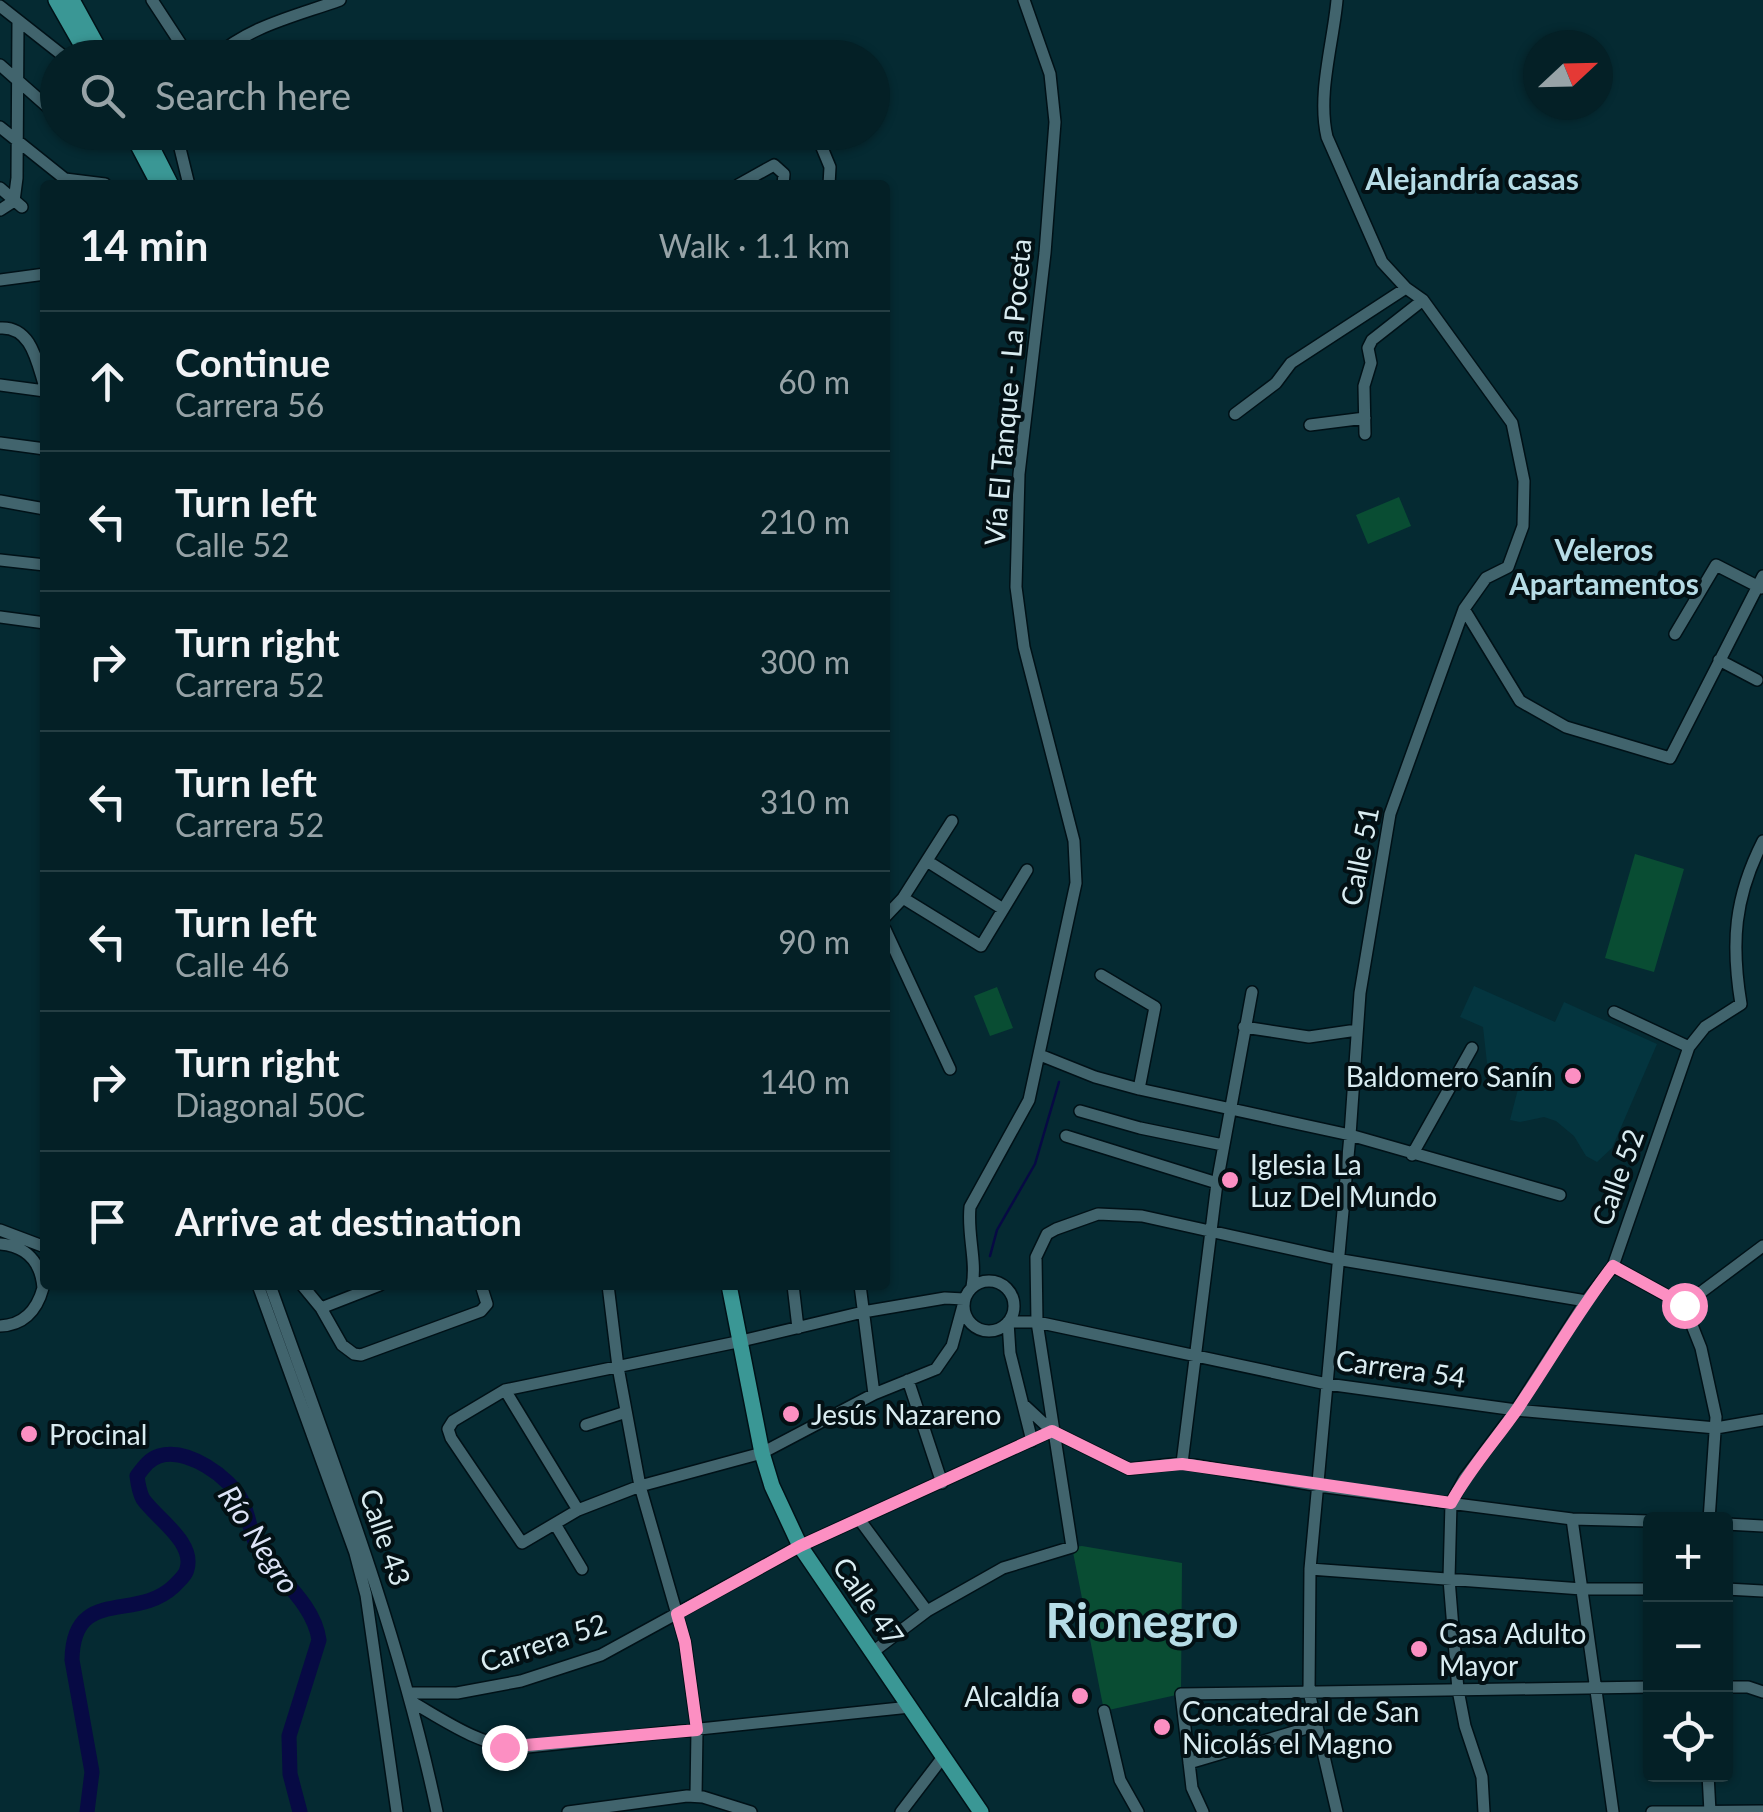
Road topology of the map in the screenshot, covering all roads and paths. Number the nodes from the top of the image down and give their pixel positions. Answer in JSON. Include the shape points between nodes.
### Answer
{"nodes":[{"id":1,"x":56,"y":0,"type":"edge"},
{"id":2,"x":72,"y":0,"type":"edge"},
{"id":3,"x":152,"y":0,"type":"edge"},
{"id":4,"x":340,"y":0,"type":"edge"},
{"id":5,"x":1024,"y":0,"type":"edge"},
{"id":6,"x":1337,"y":0,"type":"edge"},
{"id":7,"x":0,"y":6,"type":"edge"},
{"id":8,"x":18,"y":21,"type":"junction"},
{"id":9,"x":43,"y":40,"type":"edge"},
{"id":10,"x":79,"y":40,"type":"edge"},
{"id":11,"x":94,"y":40,"type":"edge"},
{"id":12,"x":178,"y":40,"type":"edge"},
{"id":13,"x":236,"y":40,"type":"edge"},
{"id":14,"x":0,"y":66,"type":"edge"},
{"id":15,"x":17,"y":78,"type":"junction"},
{"id":16,"x":40,"y":99,"type":"edge"},
{"id":17,"x":0,"y":127,"type":"edge"},
{"id":18,"x":18,"y":141,"type":"junction"},
{"id":19,"x":141,"y":150,"type":"edge"},
{"id":20,"x":153,"y":150,"type":"edge"},
{"id":21,"x":180,"y":150,"type":"edge"},
{"id":22,"x":823,"y":150,"type":"edge"},
{"id":23,"x":73,"y":180,"type":"edge"},
{"id":24,"x":157,"y":180,"type":"edge"},
{"id":25,"x":168,"y":180,"type":"edge"},
{"id":26,"x":188,"y":180,"type":"edge"},
{"id":27,"x":747,"y":180,"type":"edge"},
{"id":28,"x":783,"y":180,"type":"edge"},
{"id":29,"x":829,"y":180,"type":"edge"},
{"id":30,"x":0,"y":188,"type":"edge"},
{"id":31,"x":18,"y":204,"type":"junction"},
{"id":32,"x":0,"y":210,"type":"edge"},
{"id":33,"x":40,"y":275,"type":"edge"},
{"id":34,"x":0,"y":280,"type":"edge"},
{"id":35,"x":1406,"y":288,"type":"junction"},
{"id":36,"x":1424,"y":300,"type":"junction"},
{"id":37,"x":0,"y":328,"type":"edge"},
{"id":38,"x":40,"y":375,"type":"edge"},
{"id":39,"x":0,"y":384,"type":"edge"},
{"id":40,"x":40,"y":388,"type":"edge"},
{"id":41,"x":1234,"y":414,"type":"dead end"},
{"id":42,"x":1364,"y":418,"type":"junction"},
{"id":43,"x":1310,"y":425,"type":"dead end"},
{"id":44,"x":1365,"y":434,"type":"dead end"},
{"id":45,"x":0,"y":443,"type":"edge"},
{"id":46,"x":40,"y":448,"type":"edge"},
{"id":47,"x":0,"y":501,"type":"edge"},
{"id":48,"x":40,"y":507,"type":"edge"},
{"id":49,"x":0,"y":560,"type":"edge"},
{"id":50,"x":40,"y":564,"type":"edge"},
{"id":51,"x":1761,"y":584,"type":"edge"},
{"id":52,"x":1464,"y":609,"type":"junction"},
{"id":53,"x":0,"y":617,"type":"edge"},
{"id":54,"x":40,"y":622,"type":"edge"},
{"id":55,"x":1674,"y":634,"type":"dead end"},
{"id":56,"x":1719,"y":660,"type":"junction"},
{"id":57,"x":1757,"y":680,"type":"dead end"},
{"id":58,"x":952,"y":821,"type":"dead end"},
{"id":59,"x":1763,"y":841,"type":"edge"},
{"id":60,"x":926,"y":861,"type":"junction"},
{"id":61,"x":1027,"y":870,"type":"dead end"},
{"id":62,"x":903,"y":898,"type":"junction"},
{"id":63,"x":1003,"y":909,"type":"junction"},
{"id":64,"x":890,"y":912,"type":"edge"},
{"id":65,"x":890,"y":940,"type":"edge"},
{"id":66,"x":1101,"y":975,"type":"dead end"},
{"id":67,"x":1252,"y":992,"type":"dead end"},
{"id":68,"x":1614,"y":1012,"type":"dead end"},
{"id":69,"x":1244,"y":1027,"type":"junction"},
{"id":70,"x":1357,"y":1030,"type":"junction"},
{"id":71,"x":1689,"y":1047,"type":"junction"},
{"id":72,"x":1472,"y":1048,"type":"dead end"},
{"id":73,"x":1040,"y":1055,"type":"junction"},
{"id":74,"x":950,"y":1069,"type":"dead end"},
{"id":75,"x":1139,"y":1089,"type":"junction"},
{"id":76,"x":1230,"y":1110,"type":"junction"},
{"id":77,"x":1080,"y":1112,"type":"dead end"},
{"id":78,"x":1066,"y":1136,"type":"dead end"},
{"id":79,"x":1350,"y":1136,"type":"junction"},
{"id":80,"x":1223,"y":1144,"type":"junction"},
{"id":81,"x":1412,"y":1154,"type":"junction"},
{"id":82,"x":1217,"y":1184,"type":"junction"},
{"id":83,"x":1560,"y":1195,"type":"dead end"},
{"id":84,"x":0,"y":1230,"type":"edge"},
{"id":85,"x":1210,"y":1233,"type":"junction"},
{"id":86,"x":0,"y":1244,"type":"edge"},
{"id":87,"x":1762,"y":1244,"type":"edge"},
{"id":88,"x":972,"y":1245,"type":"junction"},
{"id":89,"x":40,"y":1248,"type":"edge"},
{"id":90,"x":40,"y":1251,"type":"edge"},
{"id":91,"x":26,"y":1252,"type":"junction"},
{"id":92,"x":1336,"y":1260,"type":"junction"},
{"id":93,"x":1613,"y":1266,"type":"junction"},
{"id":94,"x":40,"y":1272,"type":"edge"},
{"id":95,"x":995,"y":1282,"type":"junction"},
{"id":96,"x":972,"y":1287,"type":"junction"},
{"id":97,"x":42,"y":1290,"type":"edge"},
{"id":98,"x":260,"y":1290,"type":"edge"},
{"id":99,"x":272,"y":1290,"type":"edge"},
{"id":100,"x":306,"y":1290,"type":"edge"},
{"id":101,"x":367,"y":1290,"type":"edge"},
{"id":102,"x":483,"y":1290,"type":"edge"},
{"id":103,"x":609,"y":1290,"type":"edge"},
{"id":104,"x":729,"y":1290,"type":"edge"},
{"id":105,"x":793,"y":1290,"type":"edge"},
{"id":106,"x":861,"y":1290,"type":"edge"},
{"id":107,"x":964,"y":1300,"type":"junction"},
{"id":108,"x":1586,"y":1301,"type":"junction"},
{"id":109,"x":1684,"y":1305,"type":"junction"},
{"id":110,"x":321,"y":1308,"type":"junction"},
{"id":111,"x":863,"y":1312,"type":"junction"},
{"id":112,"x":1011,"y":1317,"type":"junction"},
{"id":113,"x":1036,"y":1322,"type":"junction"},
{"id":114,"x":0,"y":1326,"type":"edge"},
{"id":115,"x":798,"y":1328,"type":"junction"},
{"id":116,"x":992,"y":1331,"type":"junction"},
{"id":117,"x":740,"y":1342,"type":"junction"},
{"id":118,"x":1010,"y":1353,"type":"junction"},
{"id":119,"x":1194,"y":1353,"type":"junction"},
{"id":120,"x":618,"y":1367,"type":"junction"},
{"id":121,"x":908,"y":1380,"type":"junction"},
{"id":122,"x":1327,"y":1384,"type":"junction"},
{"id":123,"x":506,"y":1390,"type":"junction"},
{"id":124,"x":874,"y":1394,"type":"junction"},
{"id":125,"x":1022,"y":1403,"type":"junction"},
{"id":126,"x":1516,"y":1410,"type":"junction"},
{"id":127,"x":626,"y":1412,"type":"junction"},
{"id":128,"x":1763,"y":1420,"type":"edge"},
{"id":129,"x":586,"y":1426,"type":"dead end"},
{"id":130,"x":1716,"y":1428,"type":"junction"},
{"id":131,"x":1052,"y":1431,"type":"junction"},
{"id":132,"x":1032,"y":1440,"type":"junction"},
{"id":133,"x":762,"y":1453,"type":"junction"},
{"id":134,"x":1182,"y":1464,"type":"junction"},
{"id":135,"x":942,"y":1483,"type":"junction"},
{"id":136,"x":1320,"y":1485,"type":"junction"},
{"id":137,"x":640,"y":1486,"type":"junction"},
{"id":138,"x":1451,"y":1503,"type":"junction"},
{"id":139,"x":578,"y":1510,"type":"junction"},
{"id":140,"x":1711,"y":1512,"type":"edge"},
{"id":141,"x":1572,"y":1518,"type":"junction"},
{"id":142,"x":860,"y":1519,"type":"junction"},
{"id":143,"x":1643,"y":1521,"type":"edge"},
{"id":144,"x":555,"y":1524,"type":"junction"},
{"id":145,"x":1733,"y":1524,"type":"edge"},
{"id":146,"x":1763,"y":1526,"type":"edge"},
{"id":147,"x":800,"y":1546,"type":"junction"},
{"id":148,"x":582,"y":1569,"type":"dead end"},
{"id":149,"x":1310,"y":1569,"type":"junction"},
{"id":150,"x":1450,"y":1578,"type":"junction"},
{"id":151,"x":1582,"y":1588,"type":"junction"},
{"id":152,"x":1643,"y":1588,"type":"edge"},
{"id":153,"x":1733,"y":1589,"type":"edge"},
{"id":154,"x":1763,"y":1591,"type":"edge"},
{"id":155,"x":927,"y":1611,"type":"junction"},
{"id":156,"x":677,"y":1614,"type":"junction"},
{"id":157,"x":373,"y":1650,"type":"junction"},
{"id":158,"x":874,"y":1651,"type":"junction"},
{"id":159,"x":405,"y":1678,"type":"junction"},
{"id":160,"x":1643,"y":1687,"type":"edge"},
{"id":161,"x":1733,"y":1687,"type":"edge"},
{"id":162,"x":1596,"y":1688,"type":"junction"},
{"id":163,"x":1458,"y":1690,"type":"junction"},
{"id":164,"x":1309,"y":1692,"type":"junction"},
{"id":165,"x":1763,"y":1692,"type":"edge"},
{"id":166,"x":410,"y":1698,"type":"junction"},
{"id":167,"x":910,"y":1707,"type":"junction"},
{"id":168,"x":1104,"y":1711,"type":"dead end"},
{"id":169,"x":1314,"y":1726,"type":"junction"},
{"id":170,"x":697,"y":1730,"type":"junction"},
{"id":171,"x":943,"y":1757,"type":"junction"},
{"id":172,"x":1190,"y":1762,"type":"junction"},
{"id":173,"x":1708,"y":1782,"type":"edge"},
{"id":174,"x":703,"y":1802,"type":"edge"},
{"id":175,"x":1763,"y":1810,"type":"edge"},
{"id":176,"x":400,"y":1812,"type":"edge"},
{"id":177,"x":437,"y":1812,"type":"edge"},
{"id":178,"x":568,"y":1812,"type":"edge"},
{"id":179,"x":751,"y":1812,"type":"edge"},
{"id":180,"x":901,"y":1812,"type":"edge"},
{"id":181,"x":981,"y":1812,"type":"edge"},
{"id":182,"x":1138,"y":1812,"type":"edge"},
{"id":183,"x":1203,"y":1812,"type":"edge"},
{"id":184,"x":1337,"y":1812,"type":"edge"},
{"id":185,"x":1484,"y":1812,"type":"edge"},
{"id":186,"x":1612,"y":1812,"type":"edge"},
{"id":187,"x":1652,"y":1812,"type":"edge"},
{"id":188,"x":1710,"y":1812,"type":"edge"}],
"edges":[{"from":1,"to":10,"type":"main road"},
{"from":2,"to":11,"type":"main road"},
{"from":3,"to":12,"type":"street"},
{"from":4,"to":13,"type":"street"},
{"from":5,"to":73,"type":"street","name":"Vía El Tanque - La Poceta","via":[[1054,94],[1054,154],[1019,474],[1019,622],[1076,864]]},
{"from":6,"to":35,"type":"street","name":"Calle 51","via":[[1324,93],[1327,137],[1382,262]]},
{"from":7,"to":8,"type":"street"},
{"from":8,"to":9,"type":"street"},
{"from":8,"to":15,"type":"street"},
{"from":14,"to":15,"type":"street"},
{"from":15,"to":16,"type":"street"},
{"from":15,"to":18,"type":"street"},
{"from":17,"to":18,"type":"street"},
{"from":18,"to":23,"type":"street"},
{"from":18,"to":31,"type":"street"},
{"from":19,"to":24,"type":"main road"},
{"from":20,"to":25,"type":"main road"},
{"from":21,"to":26,"type":"street"},
{"from":22,"to":29,"type":"street"},
{"from":27,"to":28,"type":"street","via":[[774,165]]},
{"from":30,"to":31,"type":"street"},
{"from":31,"to":32,"type":"street"},
{"from":33,"to":34,"type":"street"},
{"from":35,"to":36,"type":"street","name":"Calle 51"},
{"from":35,"to":41,"type":"street","via":[[1291,363],[1276,384]]},
{"from":36,"to":42,"type":"street","via":[[1372,340]]},
{"from":36,"to":52,"type":"street","name":"Calle 51","via":[[1508,416],[1524,481],[1523,526],[1508,567],[1486,578]]},
{"from":37,"to":38,"type":"street","via":[[17,330]]},
{"from":39,"to":40,"type":"street"},
{"from":42,"to":43,"type":"street"},
{"from":42,"to":44,"type":"street"},
{"from":45,"to":46,"type":"street"},
{"from":47,"to":48,"type":"street"},
{"from":49,"to":50,"type":"street"},
{"from":51,"to":55,"type":"street","via":[[1716,566]]},
{"from":51,"to":56,"type":"street"},
{"from":52,"to":56,"type":"street","via":[[1520,701],[1566,727],[1670,758]]},
{"from":52,"to":70,"type":"street","name":"Calle 51","via":[[1390,814]]},
{"from":53,"to":54,"type":"street"},
{"from":56,"to":57,"type":"street"},
{"from":58,"to":60,"type":"street"},
{"from":59,"to":71,"type":"street","name":"Calle 52","via":[[1733,937],[1741,1004],[1704,1027]]},
{"from":60,"to":62,"type":"street"},
{"from":60,"to":63,"type":"street"},
{"from":61,"to":63,"type":"street"},
{"from":62,"to":63,"type":"street","via":[[981,946]]},
{"from":62,"to":64,"type":"street"},
{"from":65,"to":74,"type":"street"},
{"from":66,"to":75,"type":"street","via":[[1155,1007]]},
{"from":67,"to":69,"type":"street"},
{"from":68,"to":71,"type":"street"},
{"from":69,"to":70,"type":"street","via":[[1309,1037]]},
{"from":69,"to":76,"type":"street"},
{"from":70,"to":79,"type":"street","name":"Calle 51"},
{"from":71,"to":93,"type":"street","name":"Calle 52"},
{"from":72,"to":81,"type":"street"},
{"from":73,"to":75,"type":"street"},
{"from":73,"to":88,"type":"street","name":"Vía El Tanque - La Poceta","via":[[1025,1109],[970,1207]]},
{"from":75,"to":76,"type":"street"},
{"from":76,"to":79,"type":"street"},
{"from":76,"to":80,"type":"street"},
{"from":77,"to":80,"type":"street"},
{"from":78,"to":82,"type":"street"},
{"from":79,"to":81,"type":"street"},
{"from":79,"to":92,"type":"street","name":"Calle 51"},
{"from":80,"to":82,"type":"street"},
{"from":81,"to":83,"type":"street"},
{"from":82,"to":85,"type":"street"},
{"from":84,"to":89,"type":"street"},
{"from":85,"to":92,"type":"street"},
{"from":85,"to":113,"type":"street","via":[[1142,1216],[1098,1214],[1056,1229],[1041,1244],[1034,1270]]},
{"from":85,"to":119,"type":"street"},
{"from":86,"to":91,"type":"street"},
{"from":87,"to":109,"type":"street"},
{"from":88,"to":95,"type":"street"},
{"from":88,"to":96,"type":"street","name":"Vía El Tanque - La Poceta"},
{"from":90,"to":91,"type":"street"},
{"from":91,"to":94,"type":"street"},
{"from":92,"to":108,"type":"street"},
{"from":92,"to":122,"type":"street","name":"Calle 51"},
{"from":93,"to":108,"type":"street","name":"Calle 52"},
{"from":93,"to":109,"type":"street"},
{"from":95,"to":96,"type":"street"},
{"from":95,"to":112,"type":"street","via":[[1010,1293]]},
{"from":96,"to":107,"type":"street"},
{"from":97,"to":114,"type":"street","via":[[32,1312]]},
{"from":98,"to":157,"type":"street","name":"Calle 43","via":[[355,1554]]},
{"from":99,"to":159,"type":"street","name":"Calle 43"},
{"from":100,"to":110,"type":"street"},
{"from":101,"to":110,"type":"street"},
{"from":102,"to":110,"type":"street","via":[[487,1304],[472,1315],[372,1354],[346,1350]]},
{"from":103,"to":120,"type":"street"},
{"from":104,"to":117,"type":"main road","name":"Calle 47"},
{"from":105,"to":115,"type":"street"},
{"from":106,"to":111,"type":"street"},
{"from":107,"to":111,"type":"street"},
{"from":107,"to":116,"type":"street","via":[[973,1326]]},
{"from":107,"to":121,"type":"street","via":[[944,1362]]},
{"from":108,"to":126,"type":"street","name":"Calle 52"},
{"from":109,"to":130,"type":"street","via":[[1701,1348]]},
{"from":111,"to":115,"type":"street"},
{"from":111,"to":124,"type":"street"},
{"from":112,"to":113,"type":"street","name":"Carrera 54"},
{"from":112,"to":116,"type":"street"},
{"from":112,"to":118,"type":"street"},
{"from":113,"to":119,"type":"street","name":"Carrera 54"},
{"from":113,"to":131,"type":"street"},
{"from":115,"to":117,"type":"street"},
{"from":116,"to":118,"type":"street"},
{"from":117,"to":120,"type":"street"},
{"from":117,"to":133,"type":"main road","name":"Calle 47"},
{"from":118,"to":125,"type":"street"},
{"from":119,"to":122,"type":"street","name":"Carrera 54"},
{"from":119,"to":134,"type":"street"},
{"from":120,"to":123,"type":"street"},
{"from":120,"to":127,"type":"street"},
{"from":121,"to":124,"type":"street"},
{"from":121,"to":135,"type":"street"},
{"from":122,"to":126,"type":"street","name":"Carrera 54"},
{"from":122,"to":136,"type":"street","name":"Calle 51"},
{"from":123,"to":139,"type":"street"},
{"from":123,"to":144,"type":"street","via":[[453,1421],[451,1438],[522,1544]]},
{"from":124,"to":133,"type":"street"},
{"from":125,"to":131,"type":"street"},
{"from":125,"to":132,"type":"street"},
{"from":126,"to":130,"type":"street","name":"Carrera 54"},
{"from":126,"to":138,"type":"street","name":"Calle 52"},
{"from":127,"to":129,"type":"street"},
{"from":127,"to":137,"type":"street"},
{"from":128,"to":130,"type":"street","name":"Carrera 54"},
{"from":130,"to":140,"type":"street"},
{"from":131,"to":132,"type":"street","name":"Carrera 52"},
{"from":131,"to":134,"type":"street","via":[[1129,1469]]},
{"from":131,"to":155,"type":"street","via":[[1072,1546],[1003,1568]]},
{"from":132,"to":135,"type":"street","name":"Carrera 52"},
{"from":133,"to":137,"type":"street"},
{"from":133,"to":147,"type":"main road","name":"Calle 47"},
{"from":134,"to":136,"type":"street"},
{"from":135,"to":142,"type":"street","name":"Carrera 52"},
{"from":136,"to":138,"type":"street"},
{"from":136,"to":149,"type":"street","name":"Calle 51"},
{"from":137,"to":139,"type":"street"},
{"from":137,"to":156,"type":"street"},
{"from":138,"to":141,"type":"street"},
{"from":138,"to":150,"type":"street"},
{"from":139,"to":144,"type":"street"},
{"from":141,"to":143,"type":"street"},
{"from":141,"to":151,"type":"street"},
{"from":142,"to":147,"type":"street","name":"Carrera 52"},
{"from":142,"to":155,"type":"street"},
{"from":144,"to":148,"type":"street"},
{"from":145,"to":146,"type":"street"},
{"from":147,"to":156,"type":"street","name":"Carrera 52"},
{"from":147,"to":158,"type":"main road","name":"Calle 47"},
{"from":149,"to":150,"type":"street"},
{"from":149,"to":164,"type":"street","name":"Calle 51"},
{"from":150,"to":151,"type":"street"},
{"from":150,"to":163,"type":"street"},
{"from":151,"to":152,"type":"street"},
{"from":151,"to":162,"type":"street"},
{"from":153,"to":154,"type":"street"},
{"from":155,"to":158,"type":"street"},
{"from":156,"to":166,"type":"street","name":"Carrera 52","via":[[601,1655],[521,1681]]},
{"from":156,"to":170,"type":"street"},
{"from":157,"to":159,"type":"street","via":[[388,1640]]},
{"from":157,"to":176,"type":"street","name":"Calle 43"},
{"from":158,"to":167,"type":"main road","name":"Calle 47"},
{"from":159,"to":166,"type":"street","name":"Calle 43"},
{"from":160,"to":162,"type":"street"},
{"from":161,"to":165,"type":"street"},
{"from":162,"to":163,"type":"street"},
{"from":162,"to":186,"type":"street"},
{"from":163,"to":164,"type":"street"},
{"from":163,"to":185,"type":"street","via":[[1482,1777]]},
{"from":164,"to":169,"type":"street","name":"Calle 51"},
{"from":164,"to":172,"type":"street","via":[[1180,1694]]},
{"from":166,"to":170,"type":"street","via":[[504,1747]]},
{"from":166,"to":177,"type":"street","name":"Calle 43"},
{"from":167,"to":170,"type":"street"},
{"from":167,"to":171,"type":"main road","name":"Calle 47"},
{"from":168,"to":182,"type":"street","via":[[1120,1780]]},
{"from":169,"to":172,"type":"street"},
{"from":169,"to":184,"type":"street","name":"Calle 51"},
{"from":170,"to":174,"type":"street"},
{"from":171,"to":180,"type":"street"},
{"from":171,"to":181,"type":"main road","name":"Calle 47"},
{"from":172,"to":183,"type":"street"},
{"from":173,"to":188,"type":"street"},
{"from":174,"to":178,"type":"street"},
{"from":174,"to":179,"type":"street"},
{"from":175,"to":188,"type":"street"},
{"from":187,"to":188,"type":"street"}]}
